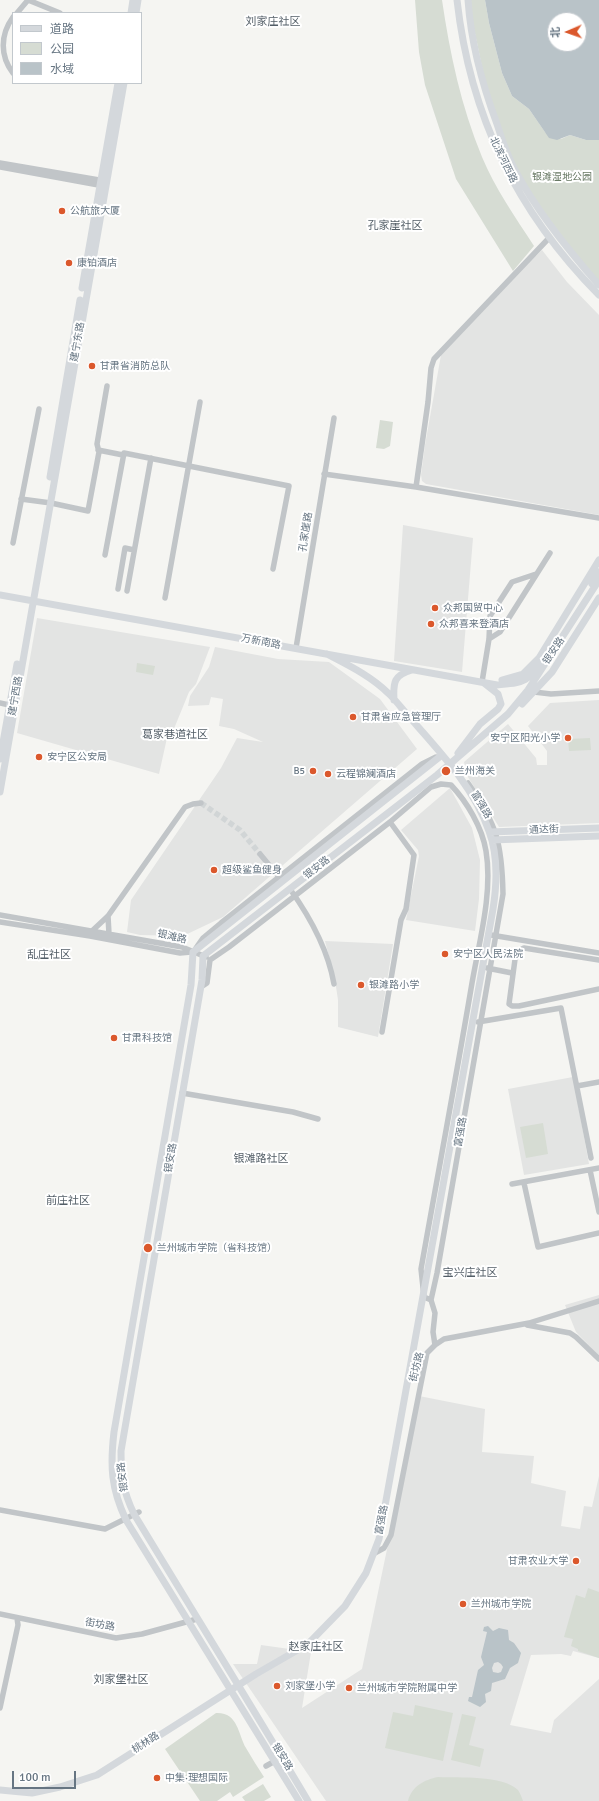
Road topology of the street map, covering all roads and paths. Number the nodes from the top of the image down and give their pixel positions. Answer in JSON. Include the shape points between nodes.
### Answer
{"nodes":[{"id":1,"x":28,"y":0,"type":"edge"},
{"id":2,"x":133,"y":0,"type":"edge"},
{"id":3,"x":138,"y":0,"type":"edge"},
{"id":4,"x":457,"y":0,"type":"edge"},
{"id":5,"x":468,"y":0,"type":"edge"},
{"id":6,"x":18,"y":12,"type":"edge"},
{"id":7,"x":58,"y":12,"type":"edge"},
{"id":8,"x":131,"y":12,"type":"edge"},
{"id":9,"x":136,"y":12,"type":"edge"},
{"id":10,"x":12,"y":18,"type":"edge"},
{"id":11,"x":0,"y":58,"type":"edge"},
{"id":12,"x":12,"y":72,"type":"edge"},
{"id":13,"x":118,"y":84,"type":"edge"},
{"id":14,"x":124,"y":84,"type":"edge"},
{"id":15,"x":0,"y":163,"type":"edge"},
{"id":16,"x":0,"y":167,"type":"edge"},
{"id":17,"x":104,"y":183,"type":"junction"},
{"id":18,"x":549,"y":238,"type":"junction"},
{"id":19,"x":599,"y":285,"type":"edge"},
{"id":20,"x":599,"y":295,"type":"edge"},
{"id":21,"x":107,"y":386,"type":"dead end"},
{"id":22,"x":200,"y":402,"type":"dead end"},
{"id":23,"x":39,"y":409,"type":"dead end"},
{"id":24,"x":334,"y":418,"type":"dead end"},
{"id":25,"x":98,"y":450,"type":"junction"},
{"id":26,"x":123,"y":455,"type":"junction"},
{"id":27,"x":151,"y":458,"type":"junction"},
{"id":28,"x":188,"y":466,"type":"junction"},
{"id":29,"x":324,"y":474,"type":"junction"},
{"id":30,"x":416,"y":486,"type":"junction"},
{"id":31,"x":22,"y":499,"type":"junction"},
{"id":32,"x":48,"y":503,"type":"junction"},
{"id":33,"x":599,"y":518,"type":"edge"},
{"id":34,"x":13,"y":543,"type":"dead end"},
{"id":35,"x":134,"y":550,"type":"junction"},
{"id":36,"x":550,"y":553,"type":"dead end"},
{"id":37,"x":106,"y":555,"type":"dead end"},
{"id":38,"x":599,"y":560,"type":"edge"},
{"id":39,"x":272,"y":569,"type":"dead end"},
{"id":40,"x":599,"y":572,"type":"edge"},
{"id":41,"x":536,"y":574,"type":"junction"},
{"id":42,"x":599,"y":580,"type":"edge"},
{"id":43,"x":118,"y":589,"type":"dead end"},
{"id":44,"x":127,"y":591,"type":"dead end"},
{"id":45,"x":0,"y":595,"type":"edge"},
{"id":46,"x":165,"y":598,"type":"dead end"},
{"id":47,"x":599,"y":598,"type":"edge"},
{"id":48,"x":31,"y":600,"type":"junction"},
{"id":49,"x":567,"y":628,"type":"junction"},
{"id":50,"x":489,"y":639,"type":"junction"},
{"id":51,"x":296,"y":648,"type":"junction"},
{"id":52,"x":327,"y":654,"type":"junction"},
{"id":53,"x":415,"y":670,"type":"junction"},
{"id":54,"x":482,"y":682,"type":"junction"},
{"id":55,"x":522,"y":683,"type":"joint"},
{"id":56,"x":599,"y":691,"type":"edge"},
{"id":57,"x":534,"y":692,"type":"junction"},
{"id":58,"x":394,"y":700,"type":"junction"},
{"id":59,"x":0,"y":703,"type":"edge"},
{"id":60,"x":9,"y":705,"type":"junction"},
{"id":61,"x":508,"y":714,"type":"junction"},
{"id":62,"x":442,"y":754,"type":"junction"},
{"id":63,"x":0,"y":759,"type":"edge"},
{"id":64,"x":450,"y":764,"type":"junction"},
{"id":65,"x":431,"y":787,"type":"junction"},
{"id":66,"x":0,"y":792,"type":"edge"},
{"id":67,"x":201,"y":803,"type":"dead end"},
{"id":68,"x":390,"y":822,"type":"junction"},
{"id":69,"x":599,"y":828,"type":"edge"},
{"id":70,"x":493,"y":836,"type":"junction"},
{"id":71,"x":599,"y":836,"type":"edge"},
{"id":72,"x":482,"y":838,"type":"junction"},
{"id":73,"x":260,"y":854,"type":"tunnel mouth"},
{"id":74,"x":279,"y":877,"type":"junction"},
{"id":75,"x":290,"y":889,"type":"junction"},
{"id":76,"x":295,"y":896,"type":"junction"},
{"id":77,"x":0,"y":916,"type":"edge"},
{"id":78,"x":108,"y":916,"type":"junction"},
{"id":79,"x":0,"y":922,"type":"edge"},
{"id":80,"x":92,"y":931,"type":"junction"},
{"id":81,"x":110,"y":934,"type":"junction"},
{"id":82,"x":492,"y":935,"type":"junction"},
{"id":83,"x":193,"y":952,"type":"junction"},
{"id":84,"x":599,"y":953,"type":"edge"},
{"id":85,"x":206,"y":958,"type":"junction"},
{"id":86,"x":599,"y":960,"type":"edge"},
{"id":87,"x":486,"y":968,"type":"junction"},
{"id":88,"x":512,"y":973,"type":"junction"},
{"id":89,"x":334,"y":984,"type":"dead end"},
{"id":90,"x":599,"y":990,"type":"edge"},
{"id":91,"x":477,"y":1022,"type":"junction"},
{"id":92,"x":382,"y":1032,"type":"dead end"},
{"id":93,"x":599,"y":1082,"type":"edge"},
{"id":94,"x":577,"y":1086,"type":"junction"},
{"id":95,"x":182,"y":1093,"type":"junction"},
{"id":96,"x":318,"y":1119,"type":"dead end"},
{"id":97,"x":591,"y":1158,"type":"dead end"},
{"id":98,"x":599,"y":1168,"type":"edge"},
{"id":99,"x":590,"y":1170,"type":"junction"},
{"id":100,"x":524,"y":1183,"type":"junction"},
{"id":101,"x":512,"y":1184,"type":"dead end"},
{"id":102,"x":599,"y":1212,"type":"edge"},
{"id":103,"x":599,"y":1234,"type":"edge"},
{"id":104,"x":428,"y":1298,"type":"junction"},
{"id":105,"x":599,"y":1301,"type":"edge"},
{"id":106,"x":524,"y":1324,"type":"junction"},
{"id":107,"x":435,"y":1345,"type":"junction"},
{"id":108,"x":599,"y":1359,"type":"edge"},
{"id":109,"x":0,"y":1510,"type":"edge"},
{"id":110,"x":136,"y":1513,"type":"junction"},
{"id":111,"x":126,"y":1520,"type":"junction"},
{"id":112,"x":373,"y":1554,"type":"junction"},
{"id":113,"x":0,"y":1614,"type":"edge"},
{"id":114,"x":17,"y":1618,"type":"junction"},
{"id":115,"x":197,"y":1619,"type":"junction"},
{"id":116,"x":188,"y":1622,"type":"junction"},
{"id":117,"x":239,"y":1685,"type":"junction"},
{"id":118,"x":231,"y":1689,"type":"junction"},
{"id":119,"x":0,"y":1708,"type":"edge"},
{"id":120,"x":275,"y":1761,"type":"junction"},
{"id":121,"x":266,"y":1766,"type":"dead end"},
{"id":122,"x":0,"y":1790,"type":"edge"},
{"id":123,"x":299,"y":1801,"type":"edge"},
{"id":124,"x":308,"y":1801,"type":"edge"}],
"edges":[{"from":1,"to":6,"type":"street"},
{"from":1,"to":7,"type":"street"},
{"from":2,"to":8,"type":"main road"},
{"from":3,"to":9,"type":"main road"},
{"from":4,"to":18,"type":"main road","name":"北滨河西路","via":[[466,53],[494,143],[509,174]]},
{"from":5,"to":19,"type":"main road","name":"北滨河西路","via":[[470,26],[478,63],[490,105],[516,172],[570,252]]},
{"from":10,"to":11,"type":"street","via":[[4,29],[0,43]]},
{"from":11,"to":12,"type":"street"},
{"from":13,"to":17,"type":"main road","name":"建宁东路"},
{"from":14,"to":17,"type":"main road","name":"建宁东路"},
{"from":15,"to":17,"type":"street"},
{"from":16,"to":17,"type":"street"},
{"from":17,"to":32,"type":"main road","name":"建宁东路"},
{"from":18,"to":20,"type":"main road","name":"北滨河西路"},
{"from":18,"to":30,"type":"street","via":[[434,359]]},
{"from":21,"to":25,"type":"street","via":[[96,444]]},
{"from":22,"to":28,"type":"street"},
{"from":23,"to":31,"type":"street"},
{"from":24,"to":29,"type":"street","name":"孔家崖路"},
{"from":25,"to":26,"type":"street"},
{"from":25,"to":32,"type":"street","via":[[88,511]]},
{"from":26,"to":27,"type":"street","via":[[124,453]]},
{"from":26,"to":37,"type":"street"},
{"from":27,"to":28,"type":"street"},
{"from":27,"to":35,"type":"street"},
{"from":28,"to":39,"type":"street","via":[[289,486]]},
{"from":28,"to":46,"type":"street"},
{"from":29,"to":30,"type":"street"},
{"from":29,"to":51,"type":"street","name":"孔家崖路"},
{"from":30,"to":33,"type":"street"},
{"from":31,"to":32,"type":"street"},
{"from":31,"to":34,"type":"street"},
{"from":32,"to":48,"type":"main road","name":"建宁东路"},
{"from":35,"to":43,"type":"street","via":[[125,548]]},
{"from":35,"to":44,"type":"street"},
{"from":36,"to":41,"type":"street"},
{"from":38,"to":54,"type":"main road","via":[[540,658],[532,667],[510,679]]},
{"from":40,"to":49,"type":"main road"},
{"from":41,"to":50,"type":"street","via":[[500,632]]},
{"from":41,"to":50,"type":"street","via":[[512,582],[490,616]]},
{"from":42,"to":49,"type":"main road"},
{"from":45,"to":48,"type":"main road","name":"万新南路"},
{"from":47,"to":57,"type":"main road","via":[[566,652]]},
{"from":48,"to":51,"type":"main road","name":"万新南路"},
{"from":48,"to":60,"type":"main road","name":"建宁西路"},
{"from":48,"to":66,"type":"main road","name":"建宁西路"},
{"from":49,"to":55,"type":"main road","name":"银安路","via":[[530,677]]},
{"from":49,"to":61,"type":"main road","name":"银安路","via":[[528,690]]},
{"from":50,"to":54,"type":"street"},
{"from":51,"to":52,"type":"main road","name":"万新南路"},
{"from":52,"to":53,"type":"main road","name":"万新南路"},
{"from":52,"to":58,"type":"main road","via":[[370,679],[388,692]]},
{"from":53,"to":54,"type":"main road","name":"万新南路"},
{"from":53,"to":58,"type":"main road","via":[[404,672],[396,678]]},
{"from":54,"to":55,"type":"main road","name":"万新南路","via":[[497,685]]},
{"from":54,"to":64,"type":"main road","via":[[498,694],[501,704],[498,710],[480,724]]},
{"from":56,"to":57,"type":"street","via":[[551,694]]},
{"from":57,"to":61,"type":"main road"},
{"from":58,"to":62,"type":"main road","name":"富强路"},
{"from":59,"to":60,"type":"street"},
{"from":60,"to":63,"type":"main road","name":"建宁西路"},
{"from":61,"to":64,"type":"main road","name":"银安路"},
{"from":62,"to":64,"type":"main road","name":"富强路"},
{"from":62,"to":74,"type":"street","via":[[422,764]]},
{"from":62,"to":83,"type":"main road","name":"银安路"},
{"from":64,"to":65,"type":"street"},
{"from":64,"to":70,"type":"main road","name":"富强路","via":[[470,792]]},
{"from":64,"to":75,"type":"main road","name":"银安路"},
{"from":65,"to":68,"type":"street"},
{"from":65,"to":72,"type":"street","name":"富强路","via":[[451,785],[476,822]]},
{"from":67,"to":78,"type":"street","via":[[186,807]]},
{"from":68,"to":76,"type":"street"},
{"from":68,"to":92,"type":"street","via":[[414,855]]},
{"from":69,"to":70,"type":"main road","name":"通达街"},
{"from":70,"to":71,"type":"main road","name":"通达街"},
{"from":70,"to":72,"type":"street"},
{"from":70,"to":82,"type":"main road","name":"富强路","via":[[496,877]]},
{"from":72,"to":104,"type":"street","name":"富强路","via":[[488,880],[421,1269]]},
{"from":73,"to":74,"type":"street"},
{"from":74,"to":83,"type":"street","via":[[203,938]]},
{"from":75,"to":76,"type":"street"},
{"from":75,"to":85,"type":"main road","name":"银安路"},
{"from":76,"to":85,"type":"street","via":[[229,947]]},
{"from":76,"to":89,"type":"street","via":[[323,946]]},
{"from":77,"to":80,"type":"street","name":"银滩路"},
{"from":78,"to":80,"type":"street"},
{"from":78,"to":81,"type":"street"},
{"from":79,"to":83,"type":"street","name":"银滩路","via":[[180,953]]},
{"from":80,"to":81,"type":"street","name":"银滩路"},
{"from":81,"to":83,"type":"street","name":"银滩路","via":[[182,947]]},
{"from":82,"to":84,"type":"street"},
{"from":82,"to":87,"type":"main road","name":"富强路"},
{"from":83,"to":85,"type":"street"},
{"from":83,"to":111,"type":"main road","name":"银安路","via":[[192,985],[111,1455],[114,1489]]},
{"from":85,"to":95,"type":"main road","name":"银安路"},
{"from":86,"to":88,"type":"street","via":[[524,948],[516,952]]},
{"from":87,"to":88,"type":"street"},
{"from":87,"to":91,"type":"main road","name":"富强路"},
{"from":88,"to":90,"type":"street","via":[[508,999],[512,1006]]},
{"from":91,"to":94,"type":"street","via":[[561,1008]]},
{"from":91,"to":104,"type":"main road","name":"富强路"},
{"from":93,"to":94,"type":"street"},
{"from":94,"to":97,"type":"street"},
{"from":95,"to":96,"type":"street","via":[[294,1112]]},
{"from":95,"to":110,"type":"main road","name":"银安路","via":[[121,1452],[121,1476],[125,1496]]},
{"from":98,"to":99,"type":"street"},
{"from":99,"to":100,"type":"street"},
{"from":99,"to":102,"type":"street"},
{"from":100,"to":101,"type":"street"},
{"from":100,"to":103,"type":"street","via":[[538,1247]]},
{"from":104,"to":107,"type":"street","via":[[435,1313]]},
{"from":104,"to":112,"type":"main road","name":"富强路","via":[[379,1539]]},
{"from":105,"to":106,"type":"street","name":"街坊路"},
{"from":106,"to":107,"type":"street","name":"街坊路","via":[[444,1339]]},
{"from":106,"to":108,"type":"street","via":[[570,1333]]},
{"from":107,"to":112,"type":"street","name":"街坊路","via":[[427,1353],[391,1535],[384,1548]]},
{"from":109,"to":111,"type":"street","via":[[105,1528]]},
{"from":110,"to":111,"type":"street"},
{"from":110,"to":115,"type":"main road","name":"银安路"},
{"from":111,"to":116,"type":"main road","name":"银安路"},
{"from":112,"to":117,"type":"main road","name":"富强路","via":[[366,1573],[345,1606],[308,1644]]},
{"from":113,"to":114,"type":"street","name":"街坊路"},
{"from":114,"to":116,"type":"street","name":"街坊路","via":[[116,1638]]},
{"from":114,"to":119,"type":"street","via":[[18,1625]]},
{"from":115,"to":116,"type":"street","name":"街坊路"},
{"from":115,"to":117,"type":"main road","name":"银安路"},
{"from":116,"to":118,"type":"main road","name":"银安路"},
{"from":117,"to":118,"type":"main road","name":"桃林路"},
{"from":117,"to":124,"type":"main road","name":"银安路"},
{"from":118,"to":120,"type":"main road","name":"银安路"},
{"from":118,"to":122,"type":"main road","name":"桃林路","via":[[97,1775],[32,1793]]},
{"from":120,"to":121,"type":"street"},
{"from":120,"to":123,"type":"main road","name":"银安路"}]}
